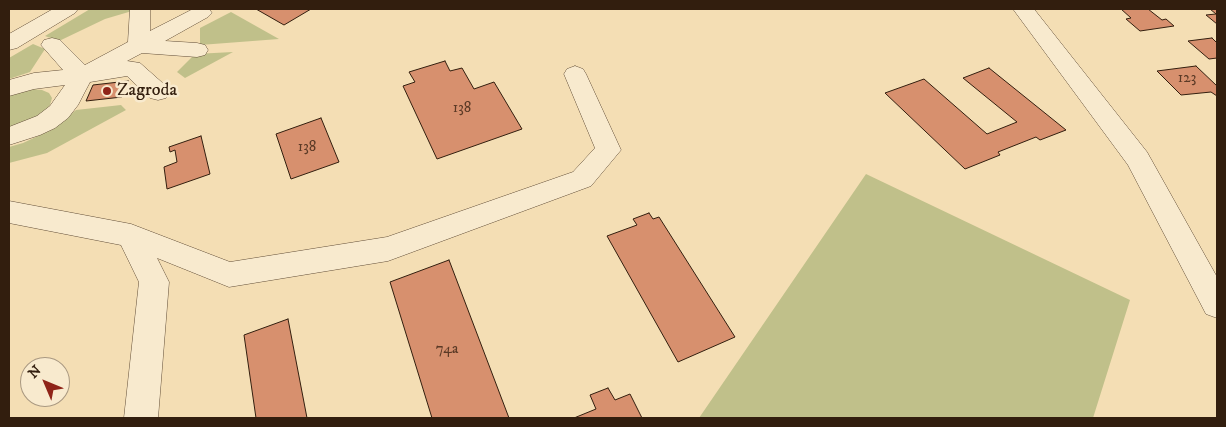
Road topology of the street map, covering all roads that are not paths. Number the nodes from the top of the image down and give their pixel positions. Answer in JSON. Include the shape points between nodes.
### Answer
{"nodes":[{"id":1,"x":68,"y":9,"type":"edge"},
{"id":2,"x":1023,"y":9,"type":"edge"},
{"id":3,"x":140,"y":10,"type":"edge"},
{"id":4,"x":211,"y":12,"type":"edge"},
{"id":5,"x":9,"y":43,"type":"edge"},
{"id":6,"x":52,"y":45,"type":"dead end"},
{"id":7,"x":139,"y":46,"type":"junction"},
{"id":8,"x":197,"y":50,"type":"dead end"},
{"id":9,"x":575,"y":74,"type":"dead end"},
{"id":10,"x":82,"y":76,"type":"junction"},
{"id":11,"x":9,"y":88,"type":"edge"},
{"id":12,"x":158,"y":92,"type":"dead end"},
{"id":13,"x":9,"y":136,"type":"edge"},
{"id":14,"x":9,"y":212,"type":"edge"},
{"id":15,"x":131,"y":235,"type":"junction"},
{"id":16,"x":1217,"y":305,"type":"edge"},
{"id":17,"x":141,"y":418,"type":"edge"}],
"edges":[{"from":1,"to":5,"type":"street"},
{"from":2,"to":16,"type":"street","via":[[1138,159]]},
{"from":3,"to":7,"type":"street"},
{"from":4,"to":7,"type":"street"},
{"from":6,"to":10,"type":"street"},
{"from":7,"to":8,"type":"street"},
{"from":7,"to":10,"type":"street"},
{"from":9,"to":15,"type":"street","via":[[608,150],[582,178],[388,249],[229,275]]},
{"from":10,"to":11,"type":"street","via":[[34,81]]},
{"from":10,"to":12,"type":"street","via":[[132,68]]},
{"from":10,"to":13,"type":"street","via":[[59,112],[32,129]]},
{"from":14,"to":15,"type":"street"},
{"from":15,"to":17,"type":"street","via":[[154,282]]}]}
